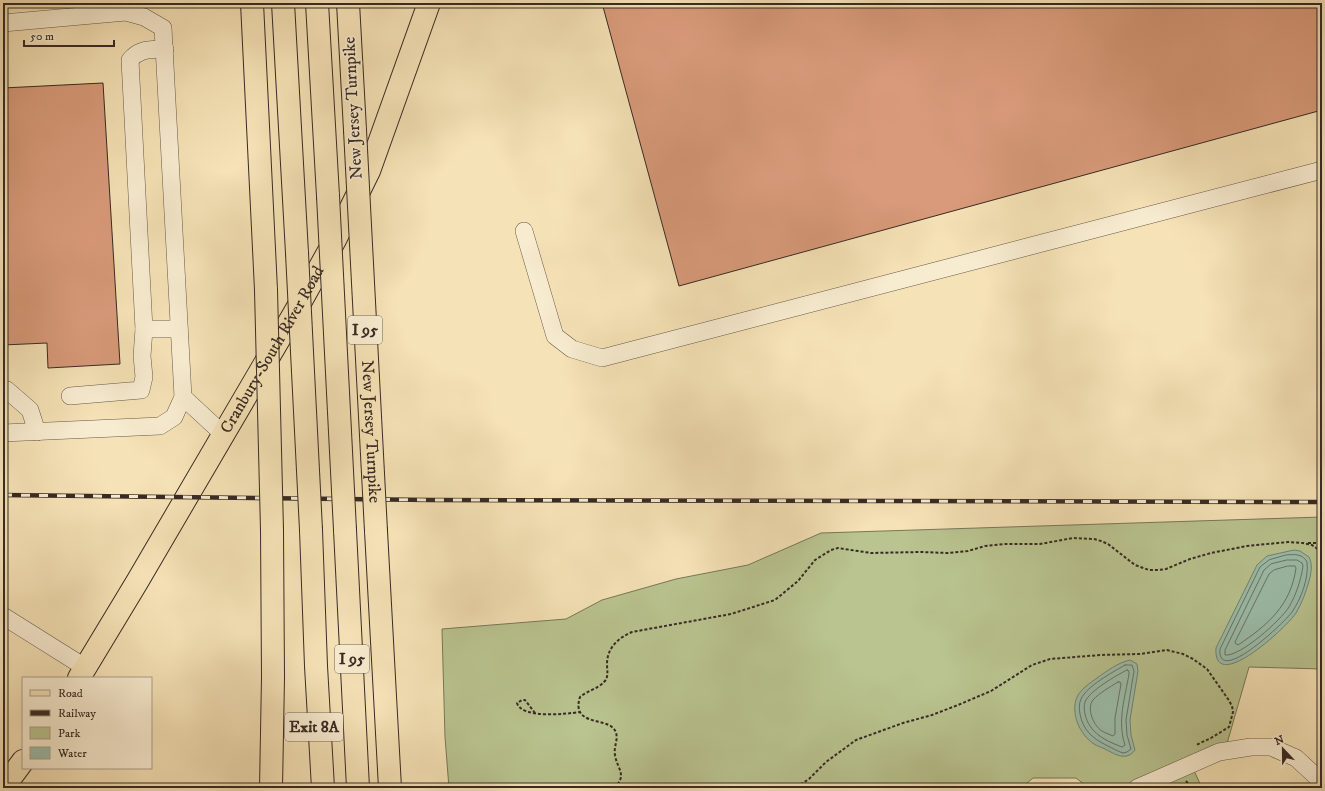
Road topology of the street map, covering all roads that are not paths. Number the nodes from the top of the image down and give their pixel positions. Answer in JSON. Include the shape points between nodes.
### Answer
{"nodes":[{"id":1,"x":252,"y":3,"type":"edge"},
{"id":2,"x":283,"y":3,"type":"edge"},
{"id":3,"x":317,"y":3,"type":"edge"},
{"id":4,"x":348,"y":3,"type":"edge"},
{"id":5,"x":429,"y":3,"type":"edge"},
{"id":6,"x":3,"y":23,"type":"edge"},
{"id":7,"x":164,"y":49,"type":"junction"},
{"id":8,"x":1322,"y":170,"type":"edge"},
{"id":9,"x":524,"y":231,"type":"dead end"},
{"id":10,"x":144,"y":329,"type":"junction"},
{"id":11,"x":179,"y":329,"type":"junction"},
{"id":12,"x":3,"y":390,"type":"edge"},
{"id":13,"x":70,"y":396,"type":"dead end"},
{"id":14,"x":183,"y":397,"type":"junction"},
{"id":15,"x":37,"y":432,"type":"junction"},
{"id":16,"x":3,"y":433,"type":"edge"},
{"id":17,"x":223,"y":434,"type":"junction"},
{"id":18,"x":3,"y":616,"type":"edge"},
{"id":19,"x":316,"y":666,"type":"junction"},
{"id":20,"x":82,"y":673,"type":"edge"},
{"id":21,"x":22,"y":762,"type":"edge"},
{"id":22,"x":1321,"y":779,"type":"edge"},
{"id":23,"x":3,"y":788,"type":"edge"},
{"id":24,"x":271,"y":788,"type":"edge"},
{"id":25,"x":313,"y":788,"type":"edge"},
{"id":26,"x":323,"y":788,"type":"edge"},
{"id":27,"x":358,"y":788,"type":"edge"},
{"id":28,"x":390,"y":788,"type":"edge"},
{"id":29,"x":1137,"y":788,"type":"edge"}],
"edges":[{"from":1,"to":24,"type":"main road","bridge":true,"via":[[266,290],[272,530]]},
{"from":2,"to":19,"type":"main road","number":"I 95","bridge":true},
{"from":3,"to":27,"type":"main road","name":"New Jersey Turnpike","number":"I 95","bridge":true},
{"from":4,"to":28,"type":"main road","name":"New Jersey Turnpike","number":"I 95","bridge":true},
{"from":5,"to":17,"type":"main road","name":"Cranbury-South River Road","via":[[369,171],[328,253]]},
{"from":6,"to":7,"type":"street","via":[[126,12],[144,17],[163,28]]},
{"from":7,"to":10,"type":"street","via":[[144,50],[130,60]]},
{"from":7,"to":11,"type":"street"},
{"from":8,"to":9,"type":"street","via":[[602,358],[572,349],[555,336]]},
{"from":10,"to":11,"type":"street"},
{"from":10,"to":13,"type":"street","via":[[144,377],[141,390]]},
{"from":11,"to":14,"type":"street"},
{"from":12,"to":15,"type":"street","via":[[7,390],[30,410]]},
{"from":14,"to":15,"type":"street","via":[[174,417],[160,426]]},
{"from":14,"to":17,"type":"street"},
{"from":15,"to":16,"type":"street"},
{"from":17,"to":20,"type":"main road","name":"Cranbury-South River Road"},
{"from":18,"to":20,"type":"street"},
{"from":19,"to":25,"type":"main road","number":"Exit 8A"},
{"from":19,"to":26,"type":"main road","number":"I 95"},
{"from":21,"to":23,"type":"main road"},
{"from":22,"to":29,"type":"street","via":[[1296,758],[1270,747],[1251,746],[1219,752]]}]}
